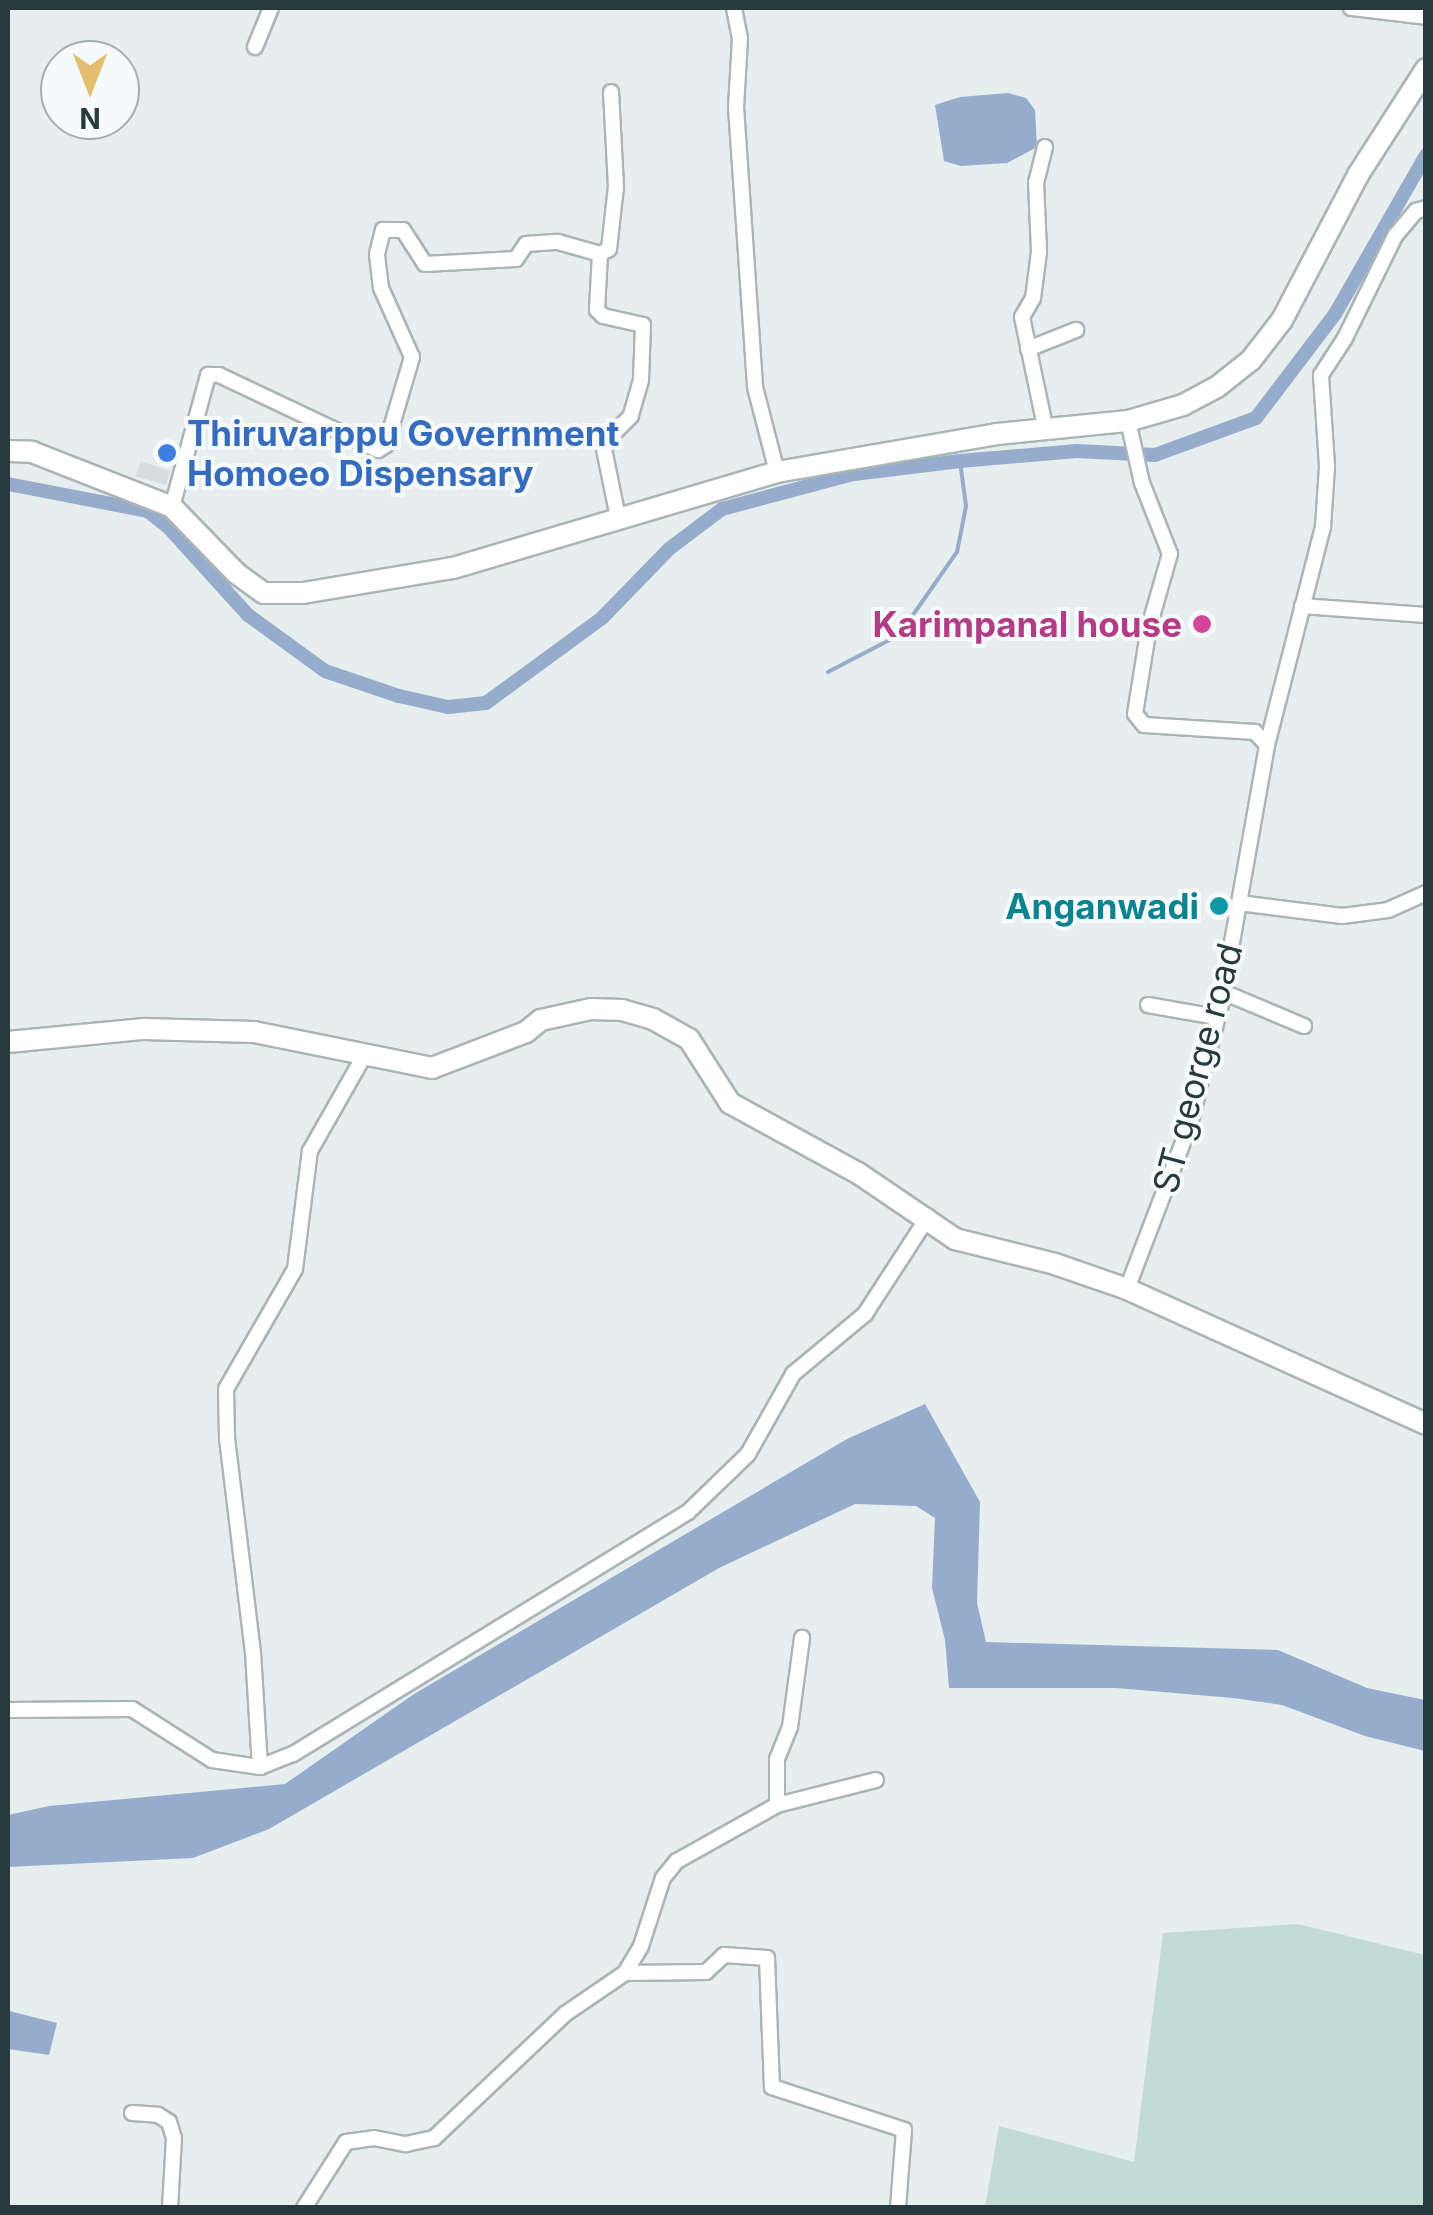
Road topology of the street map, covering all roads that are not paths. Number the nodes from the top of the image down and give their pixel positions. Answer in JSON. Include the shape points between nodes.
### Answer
{"nodes":[{"id":1,"x":271,"y":8,"type":"edge"},
{"id":2,"x":734,"y":8,"type":"edge"},
{"id":3,"x":1351,"y":8,"type":"edge"},
{"id":4,"x":1426,"y":17,"type":"edge"},
{"id":5,"x":255,"y":46,"type":"dead end"},
{"id":6,"x":1426,"y":70,"type":"edge"},
{"id":7,"x":612,"y":92,"type":"dead end"},
{"id":8,"x":1044,"y":147,"type":"dead end"},
{"id":9,"x":1426,"y":208,"type":"edge"},
{"id":10,"x":600,"y":254,"type":"junction"},
{"id":11,"x":1076,"y":330,"type":"dead end"},
{"id":12,"x":1028,"y":348,"type":"junction"},
{"id":13,"x":1129,"y":429,"type":"junction"},
{"id":14,"x":1046,"y":431,"type":"junction"},
{"id":15,"x":8,"y":451,"type":"edge"},
{"id":16,"x":777,"y":472,"type":"junction"},
{"id":17,"x":172,"y":507,"type":"junction"},
{"id":18,"x":618,"y":518,"type":"junction"},
{"id":19,"x":1302,"y":606,"type":"junction"},
{"id":20,"x":1426,"y":615,"type":"edge"},
{"id":21,"x":1267,"y":745,"type":"junction"},
{"id":22,"x":1426,"y":892,"type":"edge"},
{"id":23,"x":1239,"y":903,"type":"junction"},
{"id":24,"x":1223,"y":992,"type":"junction"},
{"id":25,"x":1148,"y":1005,"type":"dead end"},
{"id":26,"x":1217,"y":1016,"type":"junction"},
{"id":27,"x":1304,"y":1026,"type":"dead end"},
{"id":28,"x":8,"y":1042,"type":"edge"},
{"id":29,"x":364,"y":1056,"type":"junction"},
{"id":30,"x":928,"y":1217,"type":"junction"},
{"id":31,"x":1127,"y":1289,"type":"junction"},
{"id":32,"x":1426,"y":1424,"type":"edge"},
{"id":33,"x":802,"y":1638,"type":"dead end"},
{"id":34,"x":8,"y":1710,"type":"edge"},
{"id":35,"x":260,"y":1767,"type":"junction"},
{"id":36,"x":876,"y":1780,"type":"dead end"},
{"id":37,"x":777,"y":1805,"type":"junction"},
{"id":38,"x":625,"y":1973,"type":"junction"},
{"id":39,"x":132,"y":2112,"type":"dead end"},
{"id":40,"x":171,"y":2207,"type":"edge"},
{"id":41,"x":304,"y":2208,"type":"edge"},
{"id":42,"x":898,"y":2208,"type":"edge"}],
"edges":[{"from":1,"to":5,"type":"street"},
{"from":2,"to":16,"type":"street","via":[[755,387]]},
{"from":3,"to":4,"type":"street"},
{"from":6,"to":13,"type":"main road","via":[[1358,175],[1282,320],[1251,360],[1218,387]]},
{"from":7,"to":10,"type":"street","via":[[614,220],[609,249]]},
{"from":8,"to":12,"type":"street","via":[[1036,182],[1040,224],[1033,298],[1022,316]]},
{"from":9,"to":19,"type":"street","name":"ST george road","via":[[1395,236],[1321,376],[1324,527]]},
{"from":10,"to":17,"type":"street","via":[[558,242],[526,244],[516,260],[425,264],[403,230],[383,230],[381,288],[412,357],[386,446],[378,450],[208,374]]},
{"from":10,"to":18,"type":"street","via":[[597,310],[643,325],[641,380],[631,416],[603,444]]},
{"from":11,"to":12,"type":"street"},
{"from":12,"to":14,"type":"street"},
{"from":13,"to":14,"type":"main road"},
{"from":13,"to":21,"type":"street","via":[[1170,554],[1135,714],[1144,725],[1160,728],[1255,732]]},
{"from":14,"to":16,"type":"main road"},
{"from":15,"to":17,"type":"main road","via":[[32,452]]},
{"from":16,"to":18,"type":"main road"},
{"from":17,"to":18,"type":"main road","via":[[236,573],[264,592],[303,594],[453,568]]},
{"from":19,"to":20,"type":"street"},
{"from":19,"to":21,"type":"street","name":"ST george road"},
{"from":21,"to":23,"type":"street","name":"ST george road"},
{"from":22,"to":23,"type":"street","via":[[1388,910],[1342,916]]},
{"from":23,"to":24,"type":"street","name":"ST george road"},
{"from":24,"to":26,"type":"street","name":"ST george road"},
{"from":24,"to":27,"type":"street"},
{"from":25,"to":26,"type":"street"},
{"from":26,"to":31,"type":"street","name":"ST george road","via":[[1190,1124]]},
{"from":28,"to":29,"type":"main road","via":[[204,1030],[254,1032]]},
{"from":29,"to":30,"type":"main road","via":[[432,1068],[541,1020],[622,1010],[689,1039],[730,1103]]},
{"from":29,"to":35,"type":"street","via":[[310,1151],[295,1268],[226,1389]]},
{"from":30,"to":31,"type":"main road","via":[[956,1239]]},
{"from":30,"to":35,"type":"street","via":[[865,1314],[793,1374],[748,1454],[688,1512],[335,1730]]},
{"from":31,"to":32,"type":"main road"},
{"from":33,"to":37,"type":"street","via":[[790,1727],[777,1759]]},
{"from":34,"to":35,"type":"street","via":[[132,1709],[212,1760]]},
{"from":36,"to":37,"type":"street"},
{"from":37,"to":38,"type":"street","via":[[678,1860],[663,1878],[642,1946]]},
{"from":38,"to":41,"type":"street","via":[[565,2014],[434,2138],[346,2142]]},
{"from":38,"to":42,"type":"street","via":[[706,1972],[724,1955],[767,1958],[772,2087],[904,2130]]},
{"from":39,"to":40,"type":"street","via":[[169,2122]]}]}
